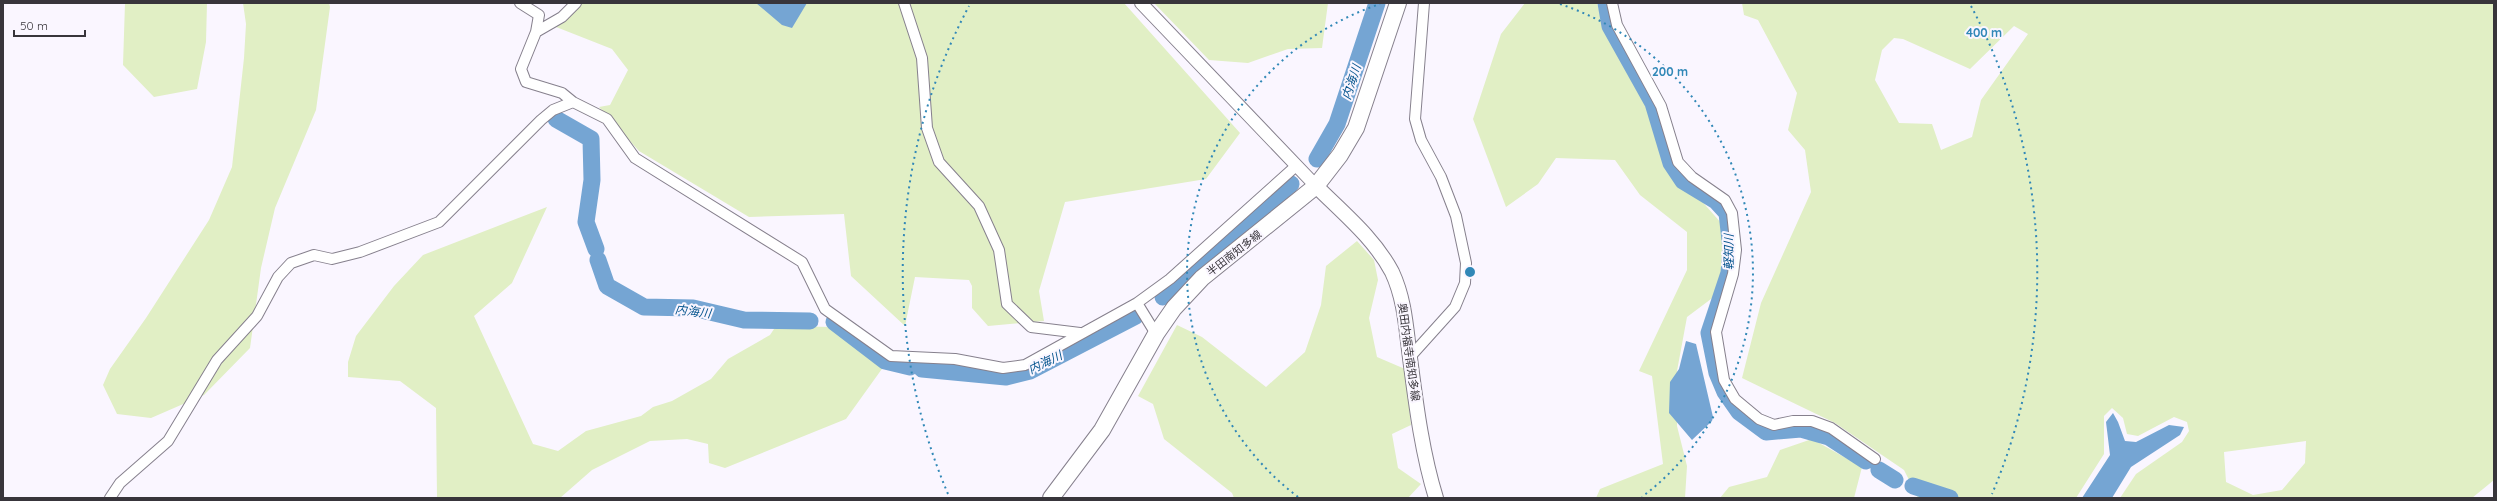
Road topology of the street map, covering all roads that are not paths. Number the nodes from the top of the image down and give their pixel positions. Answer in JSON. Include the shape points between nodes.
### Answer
{"nodes":[{"id":1,"x":520,"y":3,"type":"edge"},
{"id":2,"x":576,"y":3,"type":"edge"},
{"id":3,"x":904,"y":3,"type":"edge"},
{"id":4,"x":1141,"y":3,"type":"edge"},
{"id":5,"x":1398,"y":3,"type":"edge"},
{"id":6,"x":1424,"y":3,"type":"edge"},
{"id":7,"x":1612,"y":3,"type":"edge"},
{"id":8,"x":536,"y":32,"type":"junction"},
{"id":9,"x":573,"y":102,"type":"junction"},
{"id":10,"x":1296,"y":166,"type":"junction"},
{"id":11,"x":1316,"y":186,"type":"junction"},
{"id":12,"x":1137,"y":304,"type":"junction"},
{"id":13,"x":1080,"y":333,"type":"junction"},
{"id":14,"x":1156,"y":334,"type":"junction"},
{"id":15,"x":1410,"y":357,"type":"junction"},
{"id":16,"x":1875,"y":459,"type":"dead end"},
{"id":17,"x":110,"y":498,"type":"edge"},
{"id":18,"x":1051,"y":498,"type":"edge"},
{"id":19,"x":1436,"y":498,"type":"edge"}],
"edges":[{"from":1,"to":8,"type":"street","via":[[539,15]]},
{"from":2,"to":8,"type":"street","via":[[562,17]]},
{"from":3,"to":13,"type":"street","via":[[922,58],[927,128],[940,162],[979,206],[999,250],[1007,304],[1031,327]]},
{"from":4,"to":10,"type":"street"},
{"from":5,"to":11,"type":"main road","name":"半田南知多線","via":[[1356,128],[1340,155]]},
{"from":6,"to":15,"type":"street","via":[[1414,119],[1456,216],[1466,263],[1465,283],[1455,307]]},
{"from":7,"to":16,"type":"street","via":[[1617,25],[1661,106],[1678,162],[1692,177],[1725,200],[1732,213],[1736,250],[1733,274],[1716,332],[1724,380],[1735,399],[1759,418],[1774,425],[1812,421],[1831,428]]},
{"from":8,"to":9,"type":"street","via":[[522,69],[526,82],[562,93]]},
{"from":9,"to":13,"type":"street","via":[[607,118],[635,158],[802,262],[825,309],[891,356],[955,359],[1003,368],[1025,365]]},
{"from":9,"to":17,"type":"street","via":[[553,110],[541,120],[439,222],[360,252],[332,259],[314,255],[290,263],[278,278],[257,316],[217,360],[168,441],[120,483]]},
{"from":10,"to":11,"type":"street"},
{"from":10,"to":12,"type":"street","via":[[1170,279]]},
{"from":11,"to":14,"type":"main road","name":"半田南知多線","via":[[1202,278],[1174,308]]},
{"from":11,"to":15,"type":"main road","name":"奥田内福寺南知多線","via":[[1357,226],[1377,249],[1391,272],[1405,313]]},
{"from":12,"to":13,"type":"street"},
{"from":12,"to":14,"type":"street"},
{"from":14,"to":18,"type":"main road","name":"半田南知多線","via":[[1102,430]]},
{"from":15,"to":19,"type":"main road","name":"奥田内福寺南知多線","via":[[1419,421]]}]}
